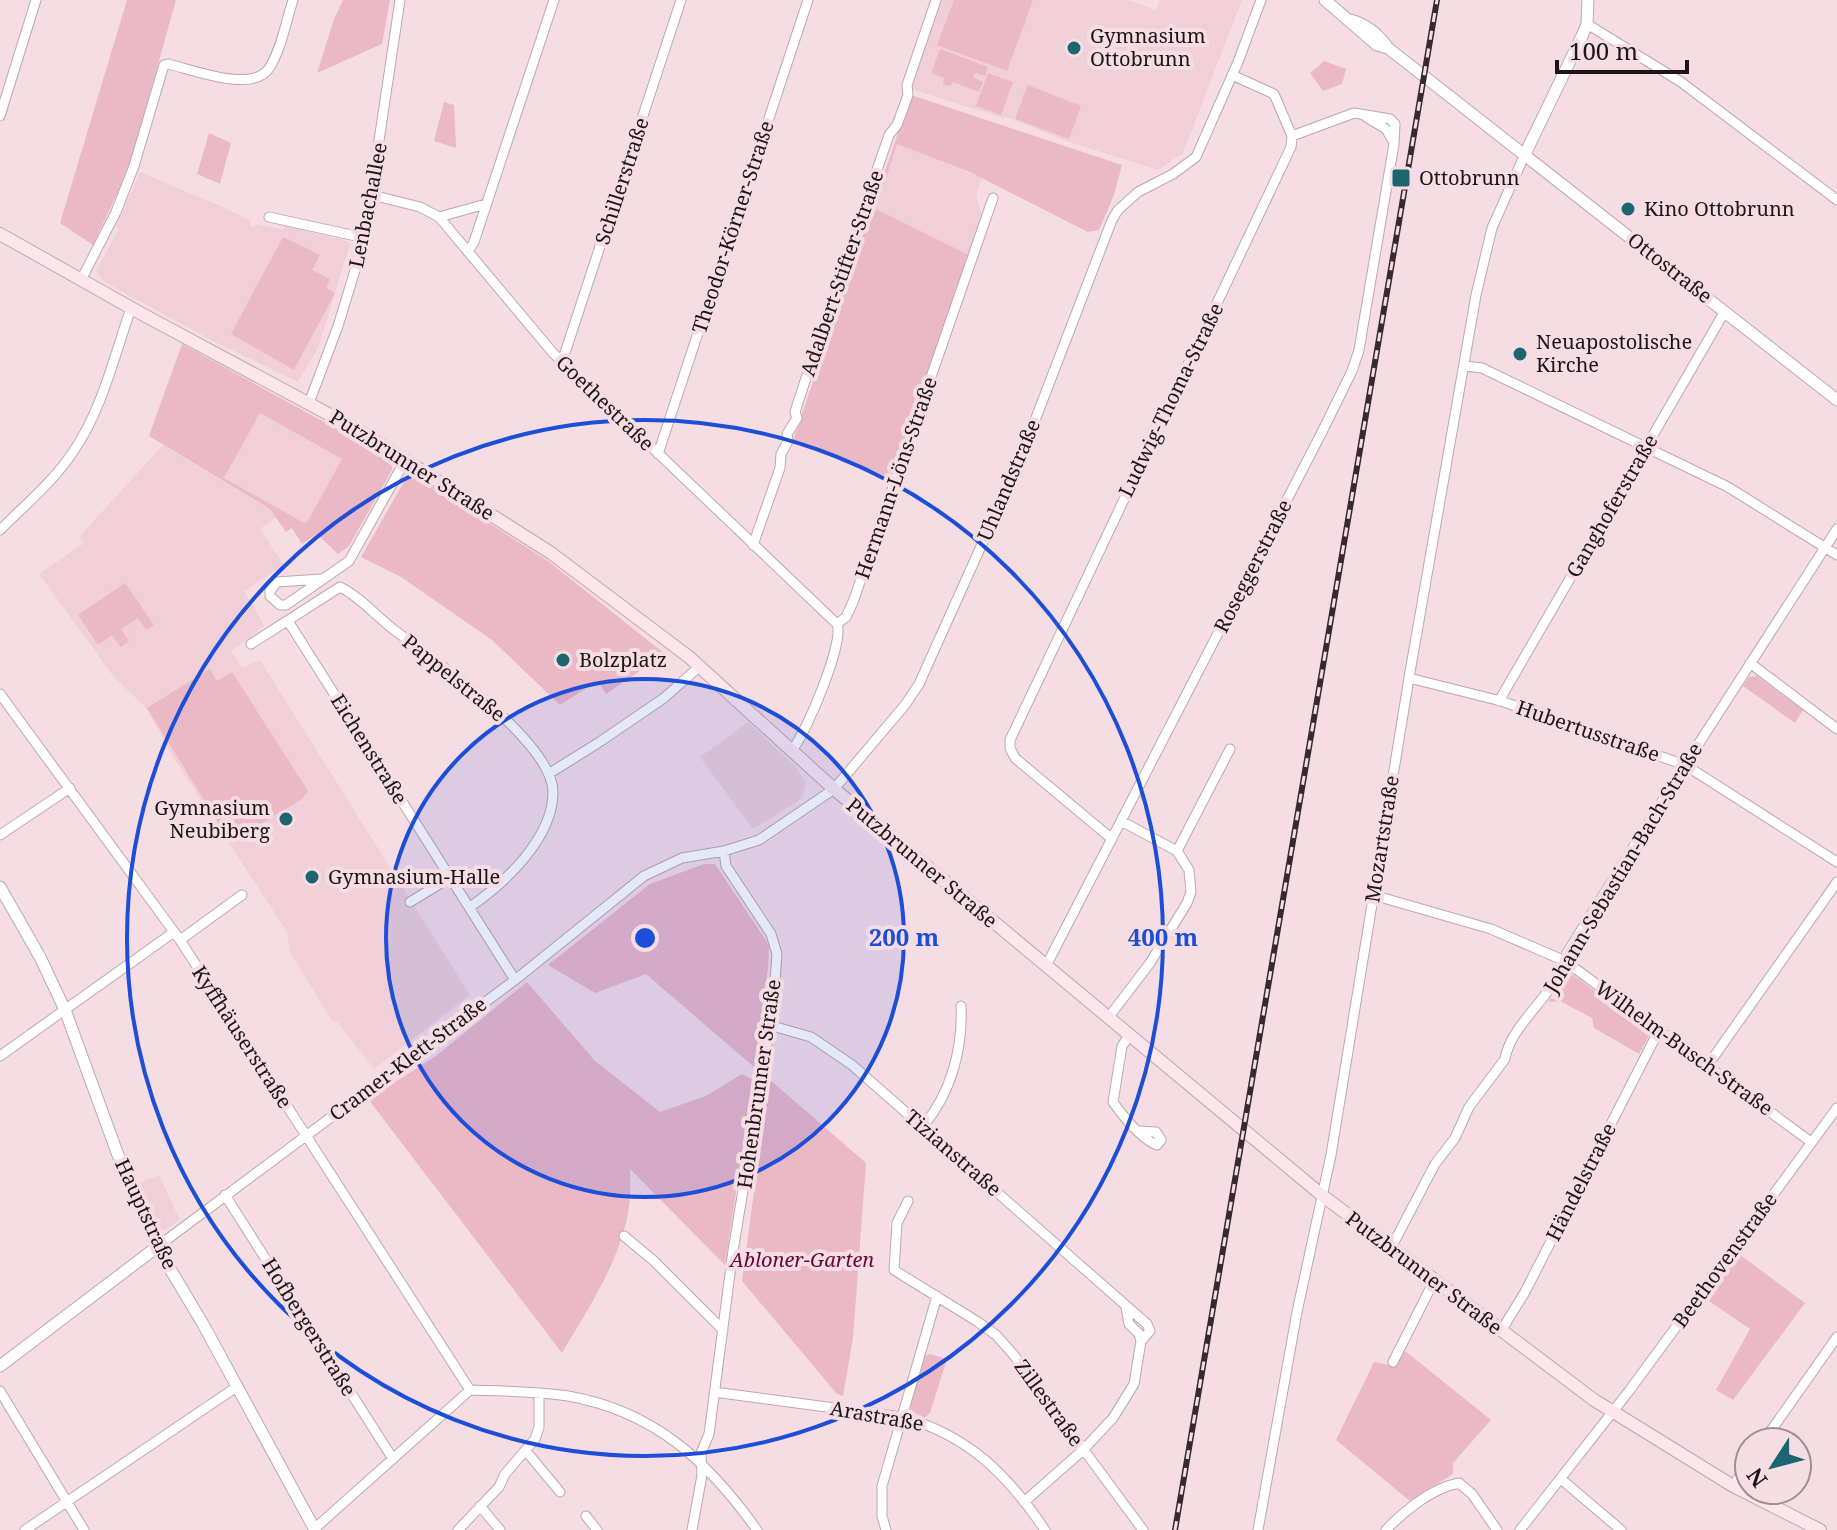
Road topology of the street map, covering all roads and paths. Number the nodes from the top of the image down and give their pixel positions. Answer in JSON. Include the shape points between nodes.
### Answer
{"nodes":[{"id":1,"x":36,"y":0,"type":"edge"},
{"id":2,"x":293,"y":0,"type":"edge"},
{"id":3,"x":400,"y":0,"type":"edge"},
{"id":4,"x":554,"y":0,"type":"edge"},
{"id":5,"x":681,"y":0,"type":"edge"},
{"id":6,"x":808,"y":0,"type":"edge"},
{"id":7,"x":936,"y":0,"type":"edge"},
{"id":8,"x":1261,"y":0,"type":"edge"},
{"id":9,"x":1325,"y":0,"type":"edge"},
{"id":10,"x":1588,"y":0,"type":"edge"},
{"id":11,"x":1587,"y":24,"type":"junction"},
{"id":12,"x":1232,"y":75,"type":"junction"},
{"id":13,"x":0,"y":116,"type":"edge"},
{"id":14,"x":1292,"y":136,"type":"junction"},
{"id":15,"x":1525,"y":154,"type":"junction"},
{"id":16,"x":372,"y":195,"type":"junction"},
{"id":17,"x":993,"y":198,"type":"dead end"},
{"id":18,"x":1837,"y":200,"type":"edge"},
{"id":19,"x":486,"y":204,"type":"junction"},
{"id":20,"x":269,"y":217,"type":"dead end"},
{"id":21,"x":439,"y":217,"type":"junction"},
{"id":22,"x":0,"y":234,"type":"edge"},
{"id":23,"x":365,"y":238,"type":"junction"},
{"id":24,"x":468,"y":252,"type":"junction"},
{"id":25,"x":81,"y":280,"type":"junction"},
{"id":26,"x":131,"y":308,"type":"junction"},
{"id":27,"x":1725,"y":311,"type":"junction"},
{"id":28,"x":562,"y":362,"type":"junction"},
{"id":29,"x":1465,"y":366,"type":"junction"},
{"id":30,"x":1837,"y":400,"type":"edge"},
{"id":31,"x":309,"y":403,"type":"junction"},
{"id":32,"x":1645,"y":448,"type":"junction"},
{"id":33,"x":658,"y":454,"type":"junction"},
{"id":34,"x":406,"y":459,"type":"junction"},
{"id":35,"x":1837,"y":529,"type":"edge"},
{"id":36,"x":0,"y":530,"type":"edge"},
{"id":37,"x":753,"y":545,"type":"junction"},
{"id":38,"x":1826,"y":546,"type":"junction"},
{"id":39,"x":1837,"y":555,"type":"edge"},
{"id":40,"x":322,"y":579,"type":"junction"},
{"id":41,"x":288,"y":621,"type":"junction"},
{"id":42,"x":837,"y":624,"type":"junction"},
{"id":43,"x":251,"y":644,"type":"dead end"},
{"id":44,"x":1750,"y":663,"type":"junction"},
{"id":45,"x":700,"y":666,"type":"junction"},
{"id":46,"x":1409,"y":678,"type":"junction"},
{"id":47,"x":0,"y":694,"type":"edge"},
{"id":48,"x":1499,"y":701,"type":"junction"},
{"id":49,"x":1837,"y":729,"type":"edge"},
{"id":50,"x":1230,"y":749,"type":"dead end"},
{"id":51,"x":792,"y":750,"type":"junction"},
{"id":52,"x":1685,"y":765,"type":"junction"},
{"id":53,"x":550,"y":773,"type":"junction"},
{"id":54,"x":70,"y":788,"type":"junction"},
{"id":55,"x":834,"y":789,"type":"junction"},
{"id":56,"x":1121,"y":821,"type":"junction"},
{"id":57,"x":0,"y":835,"type":"edge"},
{"id":58,"x":1112,"y":839,"type":"junction"},
{"id":59,"x":724,"y":851,"type":"junction"},
{"id":60,"x":1177,"y":851,"type":"junction"},
{"id":61,"x":1837,"y":862,"type":"edge"},
{"id":62,"x":451,"y":877,"type":"junction"},
{"id":63,"x":1837,"y":882,"type":"edge"},
{"id":64,"x":0,"y":887,"type":"edge"},
{"id":65,"x":242,"y":895,"type":"dead end"},
{"id":66,"x":1373,"y":895,"type":"junction"},
{"id":67,"x":410,"y":902,"type":"dead end"},
{"id":68,"x":470,"y":907,"type":"junction"},
{"id":69,"x":177,"y":936,"type":"junction"},
{"id":70,"x":1565,"y":961,"type":"junction"},
{"id":71,"x":1046,"y":966,"type":"junction"},
{"id":72,"x":515,"y":980,"type":"junction"},
{"id":73,"x":961,"y":1006,"type":"dead end"},
{"id":74,"x":65,"y":1010,"type":"junction"},
{"id":75,"x":1108,"y":1018,"type":"junction"},
{"id":76,"x":769,"y":1025,"type":"junction"},
{"id":77,"x":1659,"y":1030,"type":"junction"},
{"id":78,"x":1129,"y":1036,"type":"junction"},
{"id":79,"x":0,"y":1056,"type":"edge"},
{"id":80,"x":1708,"y":1065,"type":"junction"},
{"id":81,"x":1837,"y":1108,"type":"edge"},
{"id":82,"x":923,"y":1126,"type":"junction"},
{"id":83,"x":1139,"y":1131,"type":"dead end"},
{"id":84,"x":305,"y":1136,"type":"junction"},
{"id":85,"x":1811,"y":1142,"type":"junction"},
{"id":86,"x":225,"y":1195,"type":"junction"},
{"id":87,"x":1323,"y":1196,"type":"junction"},
{"id":88,"x":908,"y":1201,"type":"dead end"},
{"id":89,"x":624,"y":1236,"type":"dead end"},
{"id":90,"x":157,"y":1247,"type":"junction"},
{"id":91,"x":1391,"y":1248,"type":"junction"},
{"id":92,"x":1434,"y":1281,"type":"junction"},
{"id":93,"x":937,"y":1296,"type":"junction"},
{"id":94,"x":723,"y":1330,"type":"junction"},
{"id":95,"x":1501,"y":1331,"type":"junction"},
{"id":96,"x":1837,"y":1337,"type":"edge"},
{"id":97,"x":1393,"y":1362,"type":"dead end"},
{"id":98,"x":0,"y":1366,"type":"edge"},
{"id":99,"x":238,"y":1386,"type":"junction"},
{"id":100,"x":470,"y":1390,"type":"junction"},
{"id":101,"x":0,"y":1391,"type":"edge"},
{"id":102,"x":714,"y":1392,"type":"junction"},
{"id":103,"x":539,"y":1393,"type":"junction"},
{"id":104,"x":1612,"y":1411,"type":"junction"},
{"id":105,"x":902,"y":1417,"type":"junction"},
{"id":106,"x":1774,"y":1426,"type":"edge"},
{"id":107,"x":1083,"y":1450,"type":"junction"},
{"id":108,"x":526,"y":1451,"type":"junction"},
{"id":109,"x":393,"y":1459,"type":"junction"},
{"id":110,"x":701,"y":1464,"type":"junction"},
{"id":111,"x":1561,"y":1479,"type":"junction"},
{"id":112,"x":1733,"y":1486,"type":"edge"},
{"id":113,"x":560,"y":1492,"type":"dead end"},
{"id":114,"x":67,"y":1501,"type":"junction"},
{"id":115,"x":1024,"y":1502,"type":"junction"},
{"id":116,"x":480,"y":1506,"type":"junction"},
{"id":117,"x":1766,"y":1506,"type":"edge"},
{"id":118,"x":586,"y":1516,"type":"dead end"},
{"id":119,"x":1799,"y":1526,"type":"edge"},
{"id":120,"x":25,"y":1530,"type":"edge"},
{"id":121,"x":84,"y":1530,"type":"edge"},
{"id":122,"x":314,"y":1530,"type":"edge"},
{"id":123,"x":458,"y":1530,"type":"edge"},
{"id":124,"x":500,"y":1530,"type":"edge"},
{"id":125,"x":597,"y":1530,"type":"edge"},
{"id":126,"x":692,"y":1530,"type":"edge"},
{"id":127,"x":757,"y":1530,"type":"edge"},
{"id":128,"x":886,"y":1530,"type":"edge"},
{"id":129,"x":1045,"y":1530,"type":"edge"},
{"id":130,"x":1143,"y":1530,"type":"edge"},
{"id":131,"x":1258,"y":1530,"type":"edge"},
{"id":132,"x":1386,"y":1530,"type":"edge"},
{"id":133,"x":1497,"y":1530,"type":"edge"},
{"id":134,"x":1520,"y":1530,"type":"edge"},
{"id":135,"x":1621,"y":1530,"type":"edge"},
{"id":136,"x":1820,"y":1530,"type":"edge"}],
"edges":[{"from":1,"to":13,"type":"street"},
{"from":2,"to":25,"type":"street","via":[[273,62],[261,76],[241,81],[164,65],[134,166]]},
{"from":3,"to":16,"type":"street","name":"Lenbachallee"},
{"from":4,"to":19,"type":"street"},
{"from":5,"to":28,"type":"street","name":"Schillerstraße"},
{"from":6,"to":33,"type":"street","name":"Theodor-Körner-Straße"},
{"from":7,"to":37,"type":"street","name":"Adalbert-Stifter-Straße"},
{"from":8,"to":12,"type":"street","name":"Uhlandstraße"},
{"from":9,"to":15,"type":"street","name":"Ottostraße"},
{"from":10,"to":11,"type":"street"},
{"from":11,"to":15,"type":"street"},
{"from":11,"to":18,"type":"street","via":[[1681,82]]},
{"from":12,"to":14,"type":"street","via":[[1274,94]]},
{"from":12,"to":55,"type":"street","name":"Uhlandstraße","via":[[1196,157],[1138,192],[1112,220],[1019,462],[919,684]]},
{"from":14,"to":56,"type":"street","name":"Roseggerstraße","via":[[1354,113],[1395,124],[1359,350]]},
{"from":14,"to":58,"type":"street","name":"Ludwig-Thoma-Straße","via":[[1284,163],[1012,732],[1015,758]]},
{"from":15,"to":27,"type":"street","name":"Ottostraße"},
{"from":15,"to":29,"type":"street","name":"Mozartstraße","via":[[1486,244]]},
{"from":16,"to":21,"type":"street","name":"Goethestraße"},
{"from":16,"to":23,"type":"street","name":"Lenbachallee"},
{"from":17,"to":42,"type":"street","name":"Hermann-Löns-Straße","via":[[864,572],[849,612]]},
{"from":19,"to":21,"type":"street"},
{"from":19,"to":24,"type":"street"},
{"from":20,"to":23,"type":"street"},
{"from":21,"to":24,"type":"street","name":"Goethestraße"},
{"from":22,"to":25,"type":"main road","name":"Putzbrunner Straße"},
{"from":23,"to":31,"type":"street","name":"Lenbachallee"},
{"from":24,"to":28,"type":"street","name":"Goethestraße"},
{"from":25,"to":26,"type":"main road","name":"Putzbrunner Straße"},
{"from":26,"to":31,"type":"main road","name":"Putzbrunner Straße"},
{"from":26,"to":36,"type":"street","via":[[85,432],[45,485]]},
{"from":27,"to":30,"type":"street","name":"Ottostraße"},
{"from":27,"to":32,"type":"street","name":"Ganghoferstraße"},
{"from":28,"to":33,"type":"street","name":"Goethestraße"},
{"from":29,"to":32,"type":"street","via":[[1482,368]]},
{"from":29,"to":46,"type":"street","name":"Mozartstraße"},
{"from":31,"to":34,"type":"main road","name":"Putzbrunner Straße"},
{"from":32,"to":38,"type":"street","via":[[1728,487]]},
{"from":32,"to":48,"type":"street","name":"Ganghoferstraße"},
{"from":33,"to":37,"type":"street","name":"Goethestraße"},
{"from":34,"to":40,"type":"street","via":[[355,553]]},
{"from":34,"to":45,"type":"main road","name":"Putzbrunner Straße","via":[[551,553]]},
{"from":35,"to":38,"type":"street","name":"Johann-Sebastian-Bach-Straße"},
{"from":37,"to":42,"type":"street","name":"Goethestraße"},
{"from":38,"to":39,"type":"street"},
{"from":38,"to":44,"type":"street","name":"Johann-Sebastian-Bach-Straße"},
{"from":40,"to":40,"type":"street","via":[[277,582],[270,596],[286,605]]},
{"from":41,"to":43,"type":"street","name":"Pappelstraße"},
{"from":41,"to":53,"type":"street","name":"Pappelstraße","via":[[344,588],[503,716]]},
{"from":41,"to":62,"type":"street","name":"Eichenstraße"},
{"from":42,"to":51,"type":"street","name":"Hermann-Löns-Straße","via":[[840,636],[820,693]]},
{"from":44,"to":49,"type":"street"},
{"from":44,"to":52,"type":"street","name":"Johann-Sebastian-Bach-Straße"},
{"from":45,"to":51,"type":"main road","name":"Putzbrunner Straße"},
{"from":45,"to":53,"type":"street","via":[[664,698]]},
{"from":46,"to":48,"type":"street","name":"Hubertusstraße"},
{"from":46,"to":66,"type":"street","name":"Mozartstraße"},
{"from":47,"to":54,"type":"street","name":"Kyffhäuserstraße"},
{"from":48,"to":52,"type":"street","name":"Hubertusstraße"},
{"from":50,"to":60,"type":"street"},
{"from":51,"to":55,"type":"main road","name":"Putzbrunner Straße"},
{"from":52,"to":61,"type":"street","name":"Hubertusstraße"},
{"from":52,"to":70,"type":"street","name":"Johann-Sebastian-Bach-Straße"},
{"from":53,"to":68,"type":"street","via":[[550,811],[525,858],[494,891]]},
{"from":54,"to":57,"type":"street"},
{"from":54,"to":69,"type":"street","name":"Kyffhäuserstraße"},
{"from":55,"to":59,"type":"street","name":"Cramer-Klett-Straße","via":[[759,840]]},
{"from":55,"to":71,"type":"main road","name":"Putzbrunner Straße"},
{"from":56,"to":58,"type":"street","name":"Roseggerstraße"},
{"from":56,"to":60,"type":"street"},
{"from":58,"to":71,"type":"street","name":"Roseggerstraße"},
{"from":59,"to":72,"type":"street","name":"Cramer-Klett-Straße","via":[[682,858],[644,876]]},
{"from":59,"to":76,"type":"street","name":"Hohenbrunner Straße","via":[[726,866],[775,942]]},
{"from":60,"to":75,"type":"street","via":[[1191,879],[1187,903]]},
{"from":62,"to":67,"type":"street"},
{"from":62,"to":68,"type":"street","name":"Eichenstraße"},
{"from":63,"to":80,"type":"street"},
{"from":64,"to":74,"type":"street","name":"Hauptstraße"},
{"from":65,"to":69,"type":"street"},
{"from":66,"to":70,"type":"street","name":"Wilhelm-Busch-Straße","via":[[1491,929]]},
{"from":66,"to":87,"type":"street","name":"Mozartstraße"},
{"from":68,"to":72,"type":"street","name":"Eichenstraße"},
{"from":69,"to":74,"type":"street"},
{"from":69,"to":84,"type":"street","name":"Kyffhäuserstraße"},
{"from":70,"to":77,"type":"street","name":"Wilhelm-Busch-Straße"},
{"from":70,"to":91,"type":"street","name":"Johann-Sebastian-Bach-Straße","via":[[1469,1107]]},
{"from":71,"to":75,"type":"main road","name":"Putzbrunner Straße"},
{"from":72,"to":84,"type":"street","name":"Cramer-Klett-Straße"},
{"from":73,"to":82,"type":"street","via":[[951,1077]]},
{"from":74,"to":79,"type":"street"},
{"from":74,"to":90,"type":"street","name":"Hauptstraße"},
{"from":75,"to":78,"type":"main road","name":"Putzbrunner Straße"},
{"from":76,"to":82,"type":"street","name":"Tizianstraße","via":[[831,1049]]},
{"from":76,"to":94,"type":"street","name":"Hohenbrunner Straße"},
{"from":77,"to":80,"type":"street","name":"Wilhelm-Busch-Straße"},
{"from":77,"to":95,"type":"street","name":"Händelstraße"},
{"from":78,"to":83,"type":"street","via":[[1122,1046],[1113,1102]]},
{"from":78,"to":87,"type":"main road","name":"Putzbrunner Straße"},
{"from":80,"to":85,"type":"street","name":"Wilhelm-Busch-Straße"},
{"from":81,"to":85,"type":"street","name":"Beethovenstraße"},
{"from":82,"to":107,"type":"street","name":"Tizianstraße","via":[[1149,1327],[1141,1341],[1134,1384],[1113,1418]]},
{"from":84,"to":86,"type":"street","name":"Cramer-Klett-Straße"},
{"from":84,"to":100,"type":"street","name":"Kyffhäuserstraße"},
{"from":85,"to":104,"type":"street","name":"Beethovenstraße"},
{"from":86,"to":90,"type":"street","name":"Cramer-Klett-Straße"},
{"from":86,"to":109,"type":"street","name":"Hofbergerstraße"},
{"from":87,"to":91,"type":"main road","name":"Putzbrunner Straße"},
{"from":87,"to":131,"type":"street","name":"Mozartstraße"},
{"from":88,"to":93,"type":"street","name":"Zillestraße","via":[[897,1223],[894,1270]]},
{"from":89,"to":94,"type":"street"},
{"from":90,"to":98,"type":"street","name":"Cramer-Klett-Straße"},
{"from":90,"to":99,"type":"street","name":"Hauptstraße"},
{"from":91,"to":92,"type":"main road","name":"Putzbrunner Straße"},
{"from":92,"to":95,"type":"main road","name":"Putzbrunner Straße"},
{"from":92,"to":97,"type":"street"},
{"from":93,"to":105,"type":"street"},
{"from":93,"to":107,"type":"street","name":"Zillestraße","via":[[996,1335]]},
{"from":94,"to":102,"type":"street","name":"Hohenbrunner Straße"},
{"from":95,"to":104,"type":"main road","name":"Putzbrunner Straße"},
{"from":96,"to":106,"type":"street"},
{"from":99,"to":114,"type":"street"},
{"from":99,"to":122,"type":"street","name":"Hauptstraße"},
{"from":100,"to":103,"type":"street"},
{"from":100,"to":109,"type":"street"},
{"from":101,"to":114,"type":"street"},
{"from":102,"to":105,"type":"street","name":"Arastraße"},
{"from":102,"to":110,"type":"street","name":"Hohenbrunner Straße"},
{"from":103,"to":108,"type":"street","via":[[539,1427]]},
{"from":103,"to":110,"type":"street","via":[[591,1401],[633,1417],[675,1440]]},
{"from":104,"to":111,"type":"street","name":"Beethovenstraße"},
{"from":104,"to":112,"type":"main road","name":"Putzbrunner Straße"},
{"from":105,"to":115,"type":"street","name":"Arastraße","via":[[930,1424],[973,1449]]},
{"from":105,"to":128,"type":"street","via":[[880,1500]]},
{"from":107,"to":115,"type":"street","name":"Tizianstraße"},
{"from":107,"to":130,"type":"street","name":"Zillestraße"},
{"from":108,"to":113,"type":"street"},
{"from":108,"to":116,"type":"street"},
{"from":109,"to":122,"type":"street"},
{"from":110,"to":126,"type":"street","name":"Hohenbrunner Straße"},
{"from":110,"to":127,"type":"street","via":[[720,1480]]},
{"from":111,"to":134,"type":"street","name":"Beethovenstraße"},
{"from":111,"to":135,"type":"street"},
{"from":114,"to":120,"type":"street"},
{"from":114,"to":121,"type":"street"},
{"from":115,"to":129,"type":"street","name":"Arastraße"},
{"from":116,"to":123,"type":"street"},
{"from":116,"to":124,"type":"street"},
{"from":117,"to":119,"type":"main road","name":"Putzbrunner Straße"},
{"from":118,"to":125,"type":"street"},
{"from":119,"to":136,"type":"main road","name":"Putzbrunner Straße"},
{"from":132,"to":133,"type":"street","via":[[1414,1505],[1459,1483]]}]}
